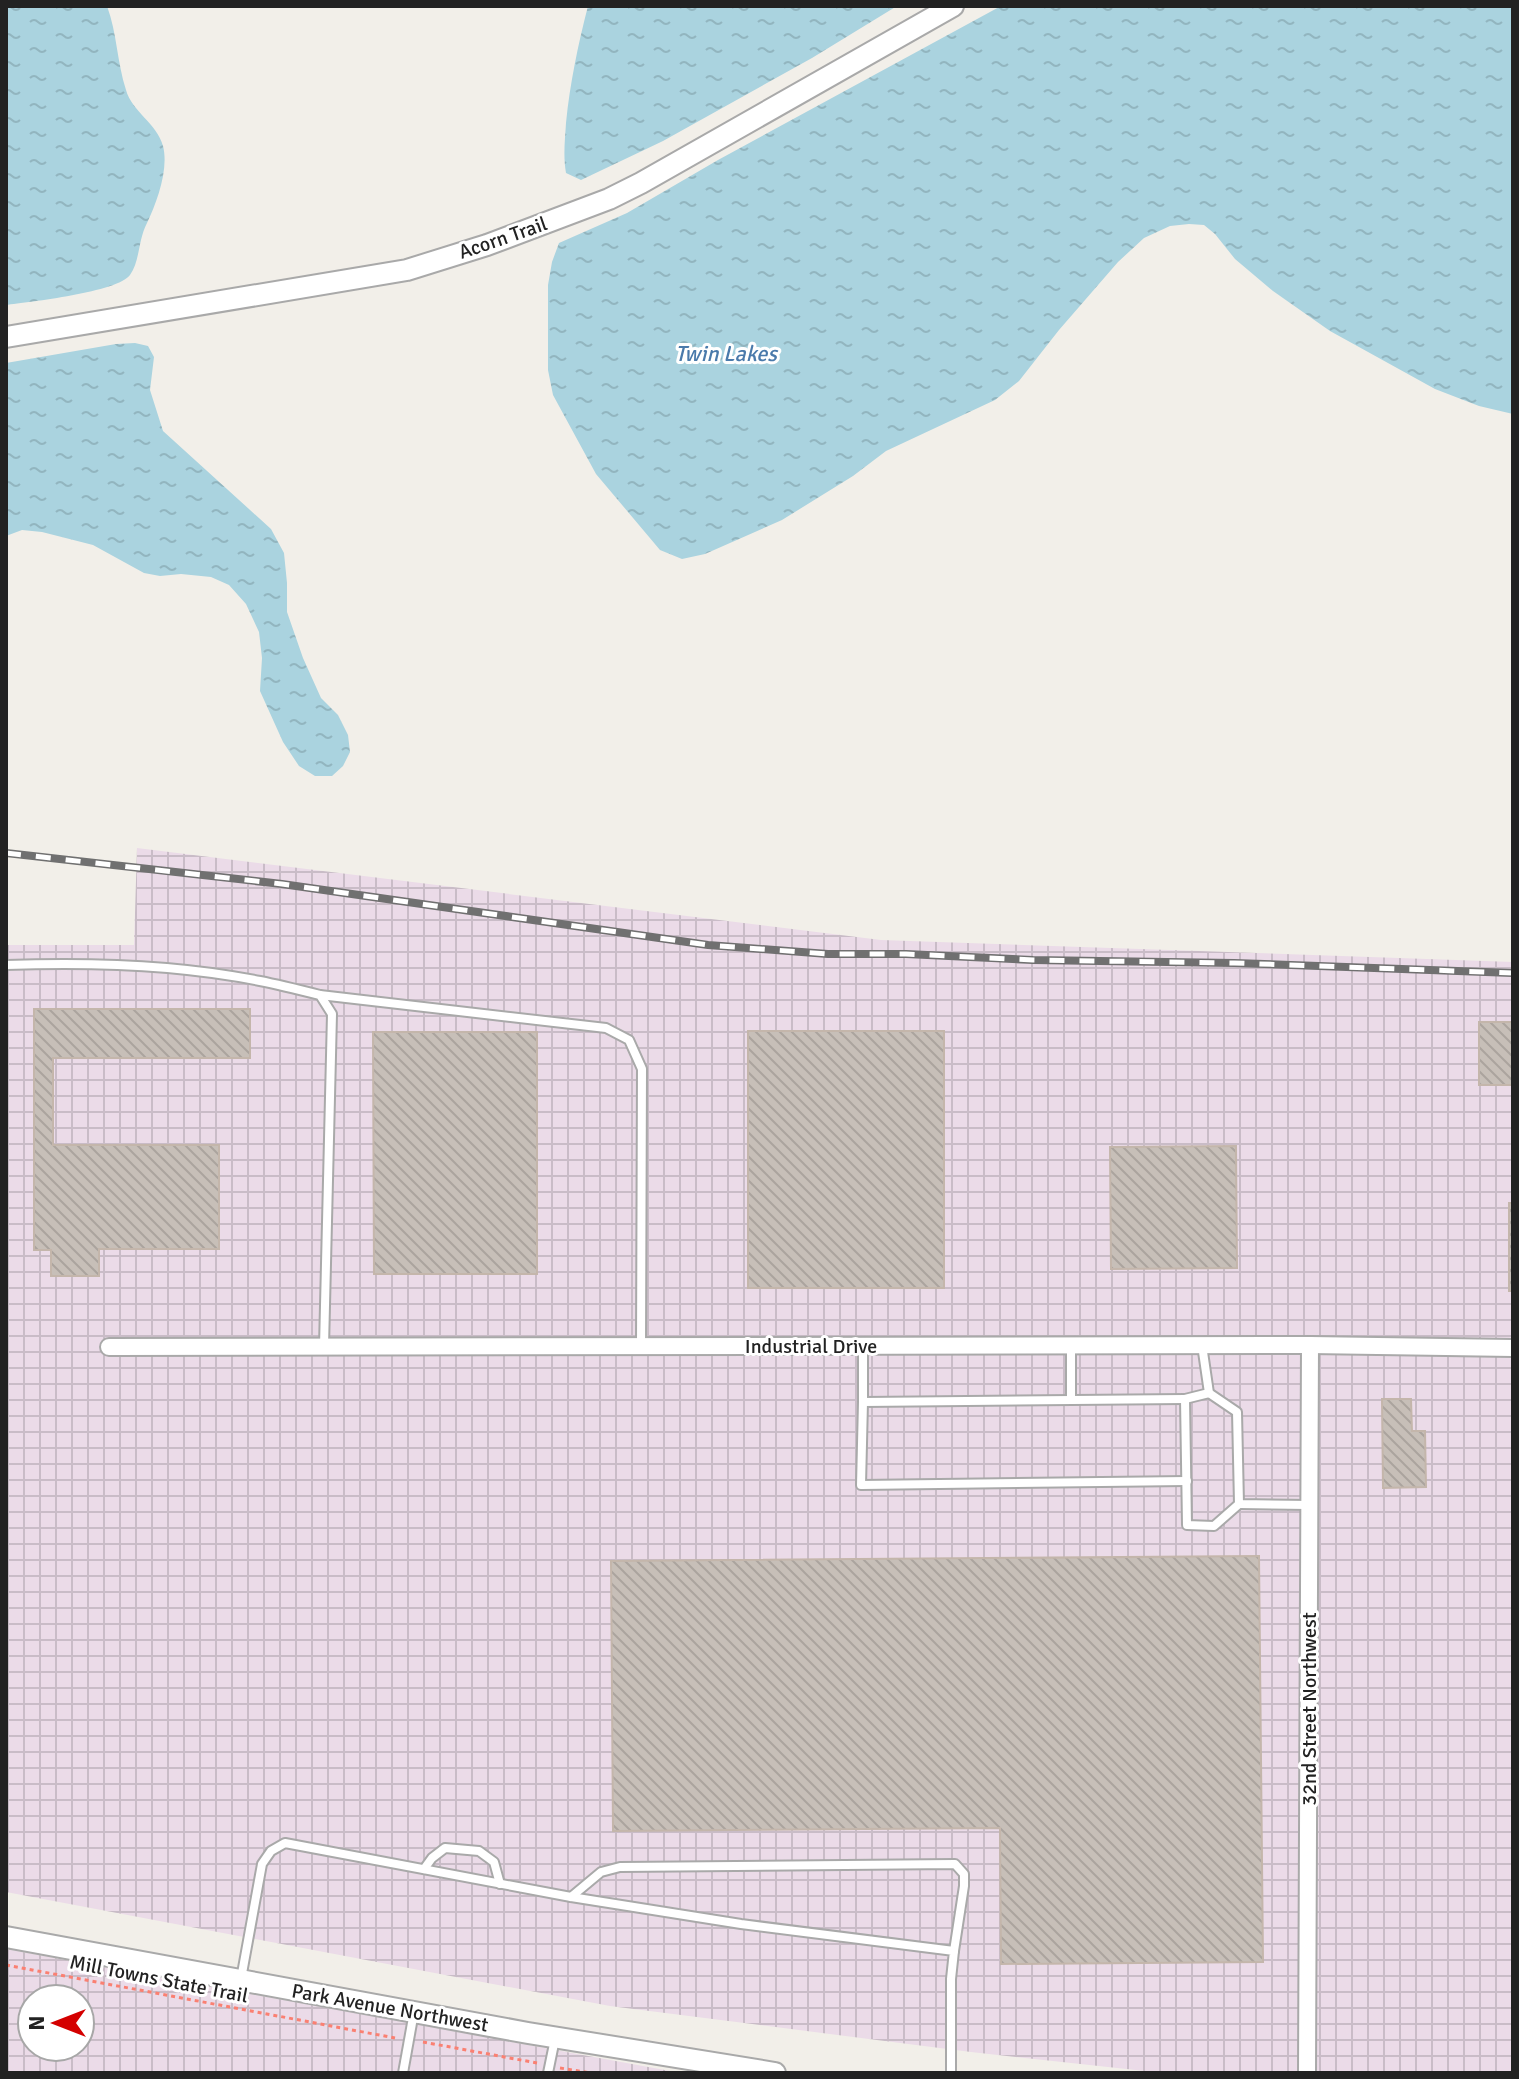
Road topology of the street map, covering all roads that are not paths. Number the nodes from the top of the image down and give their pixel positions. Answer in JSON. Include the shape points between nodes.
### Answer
{"nodes":[{"id":1,"x":953,"y":6,"type":"edge"},
{"id":2,"x":6,"y":337,"type":"edge"},
{"id":3,"x":6,"y":965,"type":"edge"},
{"id":4,"x":320,"y":995,"type":"junction"},
{"id":5,"x":1071,"y":1345,"type":"junction"},
{"id":6,"x":1202,"y":1345,"type":"junction"},
{"id":7,"x":1310,"y":1345,"type":"junction"},
{"id":8,"x":641,"y":1346,"type":"junction"},
{"id":9,"x":863,"y":1346,"type":"junction"},
{"id":10,"x":109,"y":1347,"type":"dead end"},
{"id":11,"x":324,"y":1347,"type":"junction"},
{"id":12,"x":1513,"y":1348,"type":"edge"},
{"id":13,"x":1209,"y":1393,"type":"junction"},
{"id":14,"x":1185,"y":1399,"type":"junction"},
{"id":15,"x":1071,"y":1400,"type":"junction"},
{"id":16,"x":863,"y":1402,"type":"junction"},
{"id":17,"x":1187,"y":1481,"type":"junction"},
{"id":18,"x":1239,"y":1504,"type":"junction"},
{"id":19,"x":1310,"y":1505,"type":"junction"},
{"id":20,"x":424,"y":1869,"type":"junction"},
{"id":21,"x":500,"y":1884,"type":"junction"},
{"id":22,"x":571,"y":1897,"type":"junction"},
{"id":23,"x":6,"y":1937,"type":"edge"},
{"id":24,"x":954,"y":1951,"type":"junction"},
{"id":25,"x":240,"y":1980,"type":"junction"},
{"id":26,"x":414,"y":2012,"type":"junction"},
{"id":27,"x":555,"y":2038,"type":"junction"},
{"id":28,"x":546,"y":2069,"type":"edge"},
{"id":29,"x":403,"y":2073,"type":"edge"},
{"id":30,"x":775,"y":2073,"type":"edge"},
{"id":31,"x":951,"y":2073,"type":"edge"},
{"id":32,"x":1307,"y":2073,"type":"edge"}],
"edges":[{"from":1,"to":2,"type":"street","name":"Acorn Trail","via":[[641,183],[487,245],[393,273]]},
{"from":3,"to":4,"type":"lane","via":[[175,969]]},
{"from":4,"to":8,"type":"lane","via":[[606,1028],[629,1040],[642,1069]]},
{"from":4,"to":11,"type":"lane","via":[[332,1014]]},
{"from":5,"to":6,"type":"street","name":"Industrial Drive"},
{"from":5,"to":9,"type":"street","name":"Industrial Drive"},
{"from":5,"to":15,"type":"lane"},
{"from":6,"to":7,"type":"street","name":"Industrial Drive"},
{"from":6,"to":13,"type":"lane"},
{"from":7,"to":12,"type":"street","name":"Industrial Drive"},
{"from":7,"to":19,"type":"street","name":"32nd Street Northwest"},
{"from":8,"to":9,"type":"street","name":"Industrial Drive"},
{"from":8,"to":11,"type":"street","name":"Industrial Drive"},
{"from":9,"to":16,"type":"lane"},
{"from":10,"to":11,"type":"street","name":"Industrial Drive"},
{"from":13,"to":14,"type":"lane"},
{"from":13,"to":18,"type":"lane","via":[[1237,1412]]},
{"from":14,"to":15,"type":"lane"},
{"from":14,"to":17,"type":"lane"},
{"from":15,"to":16,"type":"lane"},
{"from":16,"to":17,"type":"lane","via":[[861,1485]]},
{"from":17,"to":18,"type":"lane","via":[[1187,1525],[1214,1526]]},
{"from":18,"to":19,"type":"lane"},
{"from":19,"to":32,"type":"street","name":"32nd Street Northwest"},
{"from":20,"to":21,"type":"lane"},
{"from":20,"to":21,"type":"lane","via":[[445,1848],[479,1851],[494,1862]]},
{"from":20,"to":25,"type":"lane","via":[[285,1843],[271,1851],[262,1864]]},
{"from":21,"to":22,"type":"lane"},
{"from":22,"to":24,"type":"lane"},
{"from":22,"to":24,"type":"lane","via":[[601,1872],[620,1867],[955,1864],[964,1874],[964,1886]]},
{"from":23,"to":25,"type":"street","name":"Park Avenue Northwest"},
{"from":24,"to":31,"type":"lane"},
{"from":25,"to":26,"type":"street","name":"Park Avenue Northwest"},
{"from":26,"to":27,"type":"street","name":"Park Avenue Northwest"},
{"from":26,"to":29,"type":"lane"},
{"from":27,"to":28,"type":"lane"},
{"from":27,"to":30,"type":"street","name":"Park Avenue Northwest"}]}
